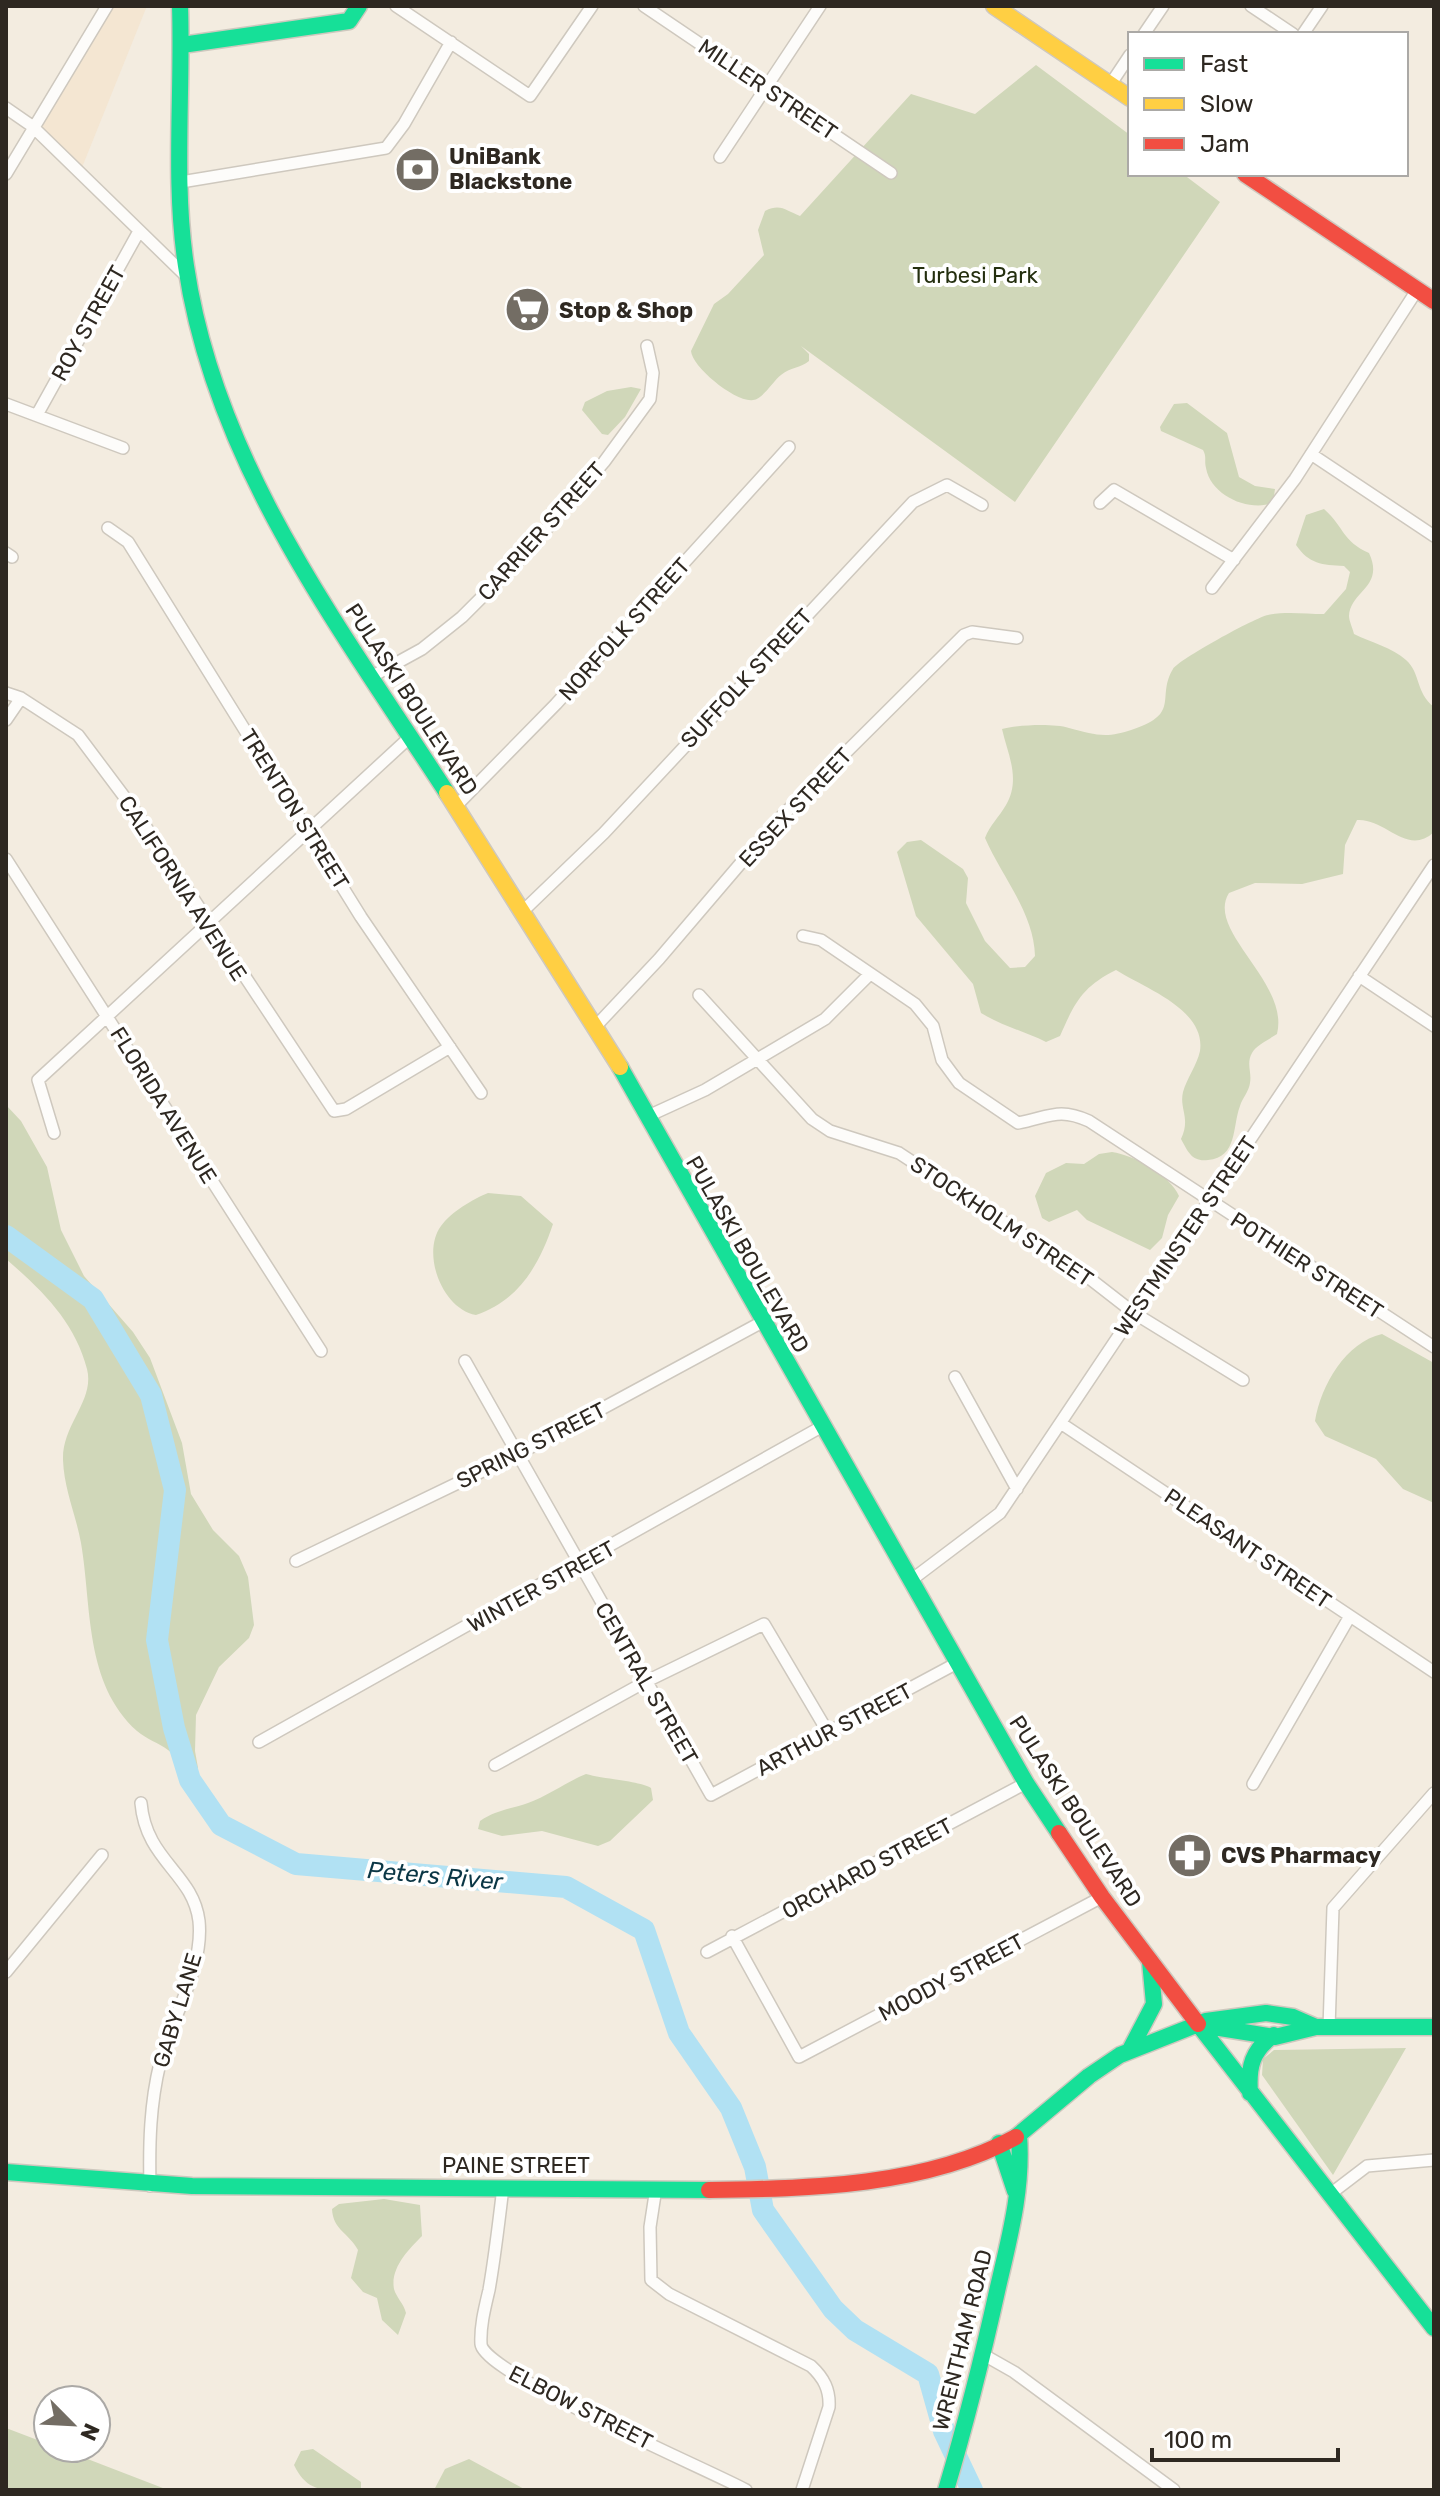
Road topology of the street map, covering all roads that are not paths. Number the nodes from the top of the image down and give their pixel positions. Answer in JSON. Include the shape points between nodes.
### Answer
{"nodes":[{"id":1,"x":107,"y":6,"type":"edge"},
{"id":2,"x":180,"y":6,"type":"edge"},
{"id":3,"x":359,"y":6,"type":"edge"},
{"id":4,"x":396,"y":6,"type":"edge"},
{"id":5,"x":592,"y":6,"type":"edge"},
{"id":6,"x":644,"y":6,"type":"edge"},
{"id":7,"x":820,"y":6,"type":"edge"},
{"id":8,"x":994,"y":6,"type":"edge"},
{"id":9,"x":1163,"y":6,"type":"edge"},
{"id":10,"x":1251,"y":6,"type":"edge"},
{"id":11,"x":1322,"y":6,"type":"edge"},
{"id":12,"x":1145,"y":32,"type":"edge"},
{"id":13,"x":1290,"y":32,"type":"edge"},
{"id":14,"x":1304,"y":32,"type":"edge"},
{"id":15,"x":451,"y":42,"type":"junction"},
{"id":16,"x":182,"y":45,"type":"junction"},
{"id":17,"x":1128,"y":58,"type":"edge"},
{"id":18,"x":1110,"y":85,"type":"junction"},
{"id":19,"x":766,"y":88,"type":"junction"},
{"id":20,"x":1128,"y":97,"type":"edge"},
{"id":21,"x":6,"y":108,"type":"edge"},
{"id":22,"x":32,"y":126,"type":"junction"},
{"id":23,"x":720,"y":157,"type":"dead end"},
{"id":24,"x":891,"y":173,"type":"dead end"},
{"id":25,"x":6,"y":174,"type":"edge"},
{"id":26,"x":1248,"y":176,"type":"edge"},
{"id":27,"x":181,"y":182,"type":"junction"},
{"id":28,"x":138,"y":233,"type":"junction"},
{"id":29,"x":186,"y":276,"type":"junction"},
{"id":30,"x":1417,"y":290,"type":"junction"},
{"id":31,"x":1434,"y":301,"type":"edge"},
{"id":32,"x":647,"y":346,"type":"dead end"},
{"id":33,"x":6,"y":404,"type":"edge"},
{"id":34,"x":38,"y":413,"type":"junction"},
{"id":35,"x":789,"y":447,"type":"dead end"},
{"id":36,"x":123,"y":448,"type":"dead end"},
{"id":37,"x":1311,"y":454,"type":"junction"},
{"id":38,"x":1100,"y":503,"type":"dead end"},
{"id":39,"x":982,"y":505,"type":"dead end"},
{"id":40,"x":108,"y":528,"type":"dead end"},
{"id":41,"x":1434,"y":536,"type":"edge"},
{"id":42,"x":1234,"y":560,"type":"junction"},
{"id":43,"x":1212,"y":588,"type":"dead end"},
{"id":44,"x":1017,"y":638,"type":"dead end"},
{"id":45,"x":371,"y":677,"type":"junction"},
{"id":46,"x":6,"y":693,"type":"edge"},
{"id":47,"x":21,"y":698,"type":"junction"},
{"id":48,"x":6,"y":720,"type":"edge"},
{"id":49,"x":410,"y":737,"type":"junction"},
{"id":50,"x":455,"y":807,"type":"junction"},
{"id":51,"x":309,"y":831,"type":"junction"},
{"id":52,"x":6,"y":859,"type":"edge"},
{"id":53,"x":1434,"y":865,"type":"edge"},
{"id":54,"x":524,"y":910,"type":"junction"},
{"id":55,"x":207,"y":924,"type":"junction"},
{"id":56,"x":803,"y":936,"type":"dead end"},
{"id":57,"x":869,"y":975,"type":"junction"},
{"id":58,"x":1359,"y":976,"type":"junction"},
{"id":59,"x":699,"y":995,"type":"dead end"},
{"id":60,"x":107,"y":1016,"type":"junction"},
{"id":61,"x":596,"y":1026,"type":"junction"},
{"id":62,"x":1434,"y":1026,"type":"edge"},
{"id":63,"x":450,"y":1047,"type":"junction"},
{"id":64,"x":755,"y":1059,"type":"junction"},
{"id":65,"x":481,"y":1093,"type":"dead end"},
{"id":66,"x":646,"y":1117,"type":"junction"},
{"id":67,"x":54,"y":1133,"type":"dead end"},
{"id":68,"x":1208,"y":1201,"type":"junction"},
{"id":69,"x":1134,"y":1313,"type":"junction"},
{"id":70,"x":762,"y":1322,"type":"junction"},
{"id":71,"x":1434,"y":1347,"type":"edge"},
{"id":72,"x":321,"y":1351,"type":"dead end"},
{"id":73,"x":465,"y":1361,"type":"dead end"},
{"id":74,"x":955,"y":1377,"type":"dead end"},
{"id":75,"x":1243,"y":1380,"type":"dead end"},
{"id":76,"x":1062,"y":1424,"type":"junction"},
{"id":77,"x":821,"y":1427,"type":"junction"},
{"id":78,"x":518,"y":1454,"type":"junction"},
{"id":79,"x":1017,"y":1489,"type":"junction"},
{"id":80,"x":296,"y":1561,"type":"dead end"},
{"id":81,"x":580,"y":1564,"type":"junction"},
{"id":82,"x":910,"y":1581,"type":"junction"},
{"id":83,"x":1350,"y":1616,"type":"junction"},
{"id":84,"x":957,"y":1663,"type":"junction"},
{"id":85,"x":1434,"y":1672,"type":"edge"},
{"id":86,"x":645,"y":1682,"type":"junction"},
{"id":87,"x":829,"y":1734,"type":"junction"},
{"id":88,"x":259,"y":1742,"type":"dead end"},
{"id":89,"x":495,"y":1765,"type":"dead end"},
{"id":90,"x":1026,"y":1783,"type":"junction"},
{"id":91,"x":1253,"y":1784,"type":"dead end"},
{"id":92,"x":1434,"y":1793,"type":"edge"},
{"id":93,"x":711,"y":1795,"type":"joint"},
{"id":94,"x":141,"y":1803,"type":"dead end"},
{"id":95,"x":102,"y":1855,"type":"dead end"},
{"id":96,"x":1102,"y":1897,"type":"junction"},
{"id":97,"x":732,"y":1936,"type":"junction"},
{"id":98,"x":707,"y":1952,"type":"dead end"},
{"id":99,"x":1149,"y":1958,"type":"junction"},
{"id":100,"x":6,"y":1972,"type":"edge"},
{"id":101,"x":1198,"y":2024,"type":"junction"},
{"id":102,"x":1323,"y":2027,"type":"junction"},
{"id":103,"x":1434,"y":2027,"type":"edge"},
{"id":104,"x":1274,"y":2035,"type":"junction"},
{"id":105,"x":1131,"y":2048,"type":"junction"},
{"id":106,"x":1250,"y":2093,"type":"junction"},
{"id":107,"x":1019,"y":2135,"type":"junction"},
{"id":108,"x":999,"y":2143,"type":"junction"},
{"id":109,"x":1434,"y":2160,"type":"edge"},
{"id":110,"x":6,"y":2172,"type":"edge"},
{"id":111,"x":150,"y":2186,"type":"junction"},
{"id":112,"x":503,"y":2187,"type":"junction"},
{"id":113,"x":656,"y":2188,"type":"junction"},
{"id":114,"x":1329,"y":2195,"type":"junction"},
{"id":115,"x":1017,"y":2201,"type":"junction"},
{"id":116,"x":1432,"y":2321,"type":"edge"},
{"id":117,"x":984,"y":2355,"type":"junction"},
{"id":118,"x":746,"y":2490,"type":"edge"},
{"id":119,"x":802,"y":2490,"type":"edge"},
{"id":120,"x":946,"y":2490,"type":"edge"},
{"id":121,"x":1174,"y":2490,"type":"edge"}],
"edges":[{"from":1,"to":22,"type":"street"},
{"from":2,"to":16,"type":"main road","name":"PULASKI BOULEVARD"},
{"from":3,"to":16,"type":"main road","via":[[349,21]]},
{"from":4,"to":15,"type":"street"},
{"from":5,"to":15,"type":"street","via":[[530,96]]},
{"from":6,"to":19,"type":"street","name":"MILLER STREET"},
{"from":7,"to":19,"type":"street"},
{"from":8,"to":18,"type":"main road"},
{"from":9,"to":12,"type":"street"},
{"from":10,"to":13,"type":"street"},
{"from":11,"to":14,"type":"street"},
{"from":15,"to":27,"type":"street","via":[[386,148]]},
{"from":16,"to":27,"type":"main road","name":"PULASKI BOULEVARD"},
{"from":17,"to":18,"type":"street"},
{"from":18,"to":20,"type":"main road"},
{"from":19,"to":23,"type":"street"},
{"from":19,"to":24,"type":"street","name":"MILLER STREET"},
{"from":21,"to":22,"type":"street"},
{"from":22,"to":25,"type":"street"},
{"from":22,"to":28,"type":"street"},
{"from":26,"to":30,"type":"main road"},
{"from":27,"to":29,"type":"main road","name":"PULASKI BOULEVARD"},
{"from":28,"to":29,"type":"street"},
{"from":28,"to":34,"type":"street","name":"ROY STREET"},
{"from":29,"to":45,"type":"main road","name":"PULASKI BOULEVARD","via":[[213,376],[258,489]]},
{"from":30,"to":31,"type":"main road"},
{"from":30,"to":37,"type":"street"},
{"from":32,"to":45,"type":"street","name":"CARRIER STREET","via":[[653,373],[650,399],[604,462],[462,617],[422,649]]},
{"from":33,"to":34,"type":"street"},
{"from":34,"to":36,"type":"street"},
{"from":35,"to":50,"type":"street","name":"NORFOLK STREET"},
{"from":37,"to":41,"type":"street"},
{"from":37,"to":42,"type":"street"},
{"from":38,"to":42,"type":"street","via":[[1114,490]]},
{"from":39,"to":54,"type":"street","name":"SUFFOLK STREET","via":[[947,485],[913,502],[604,833]]},
{"from":40,"to":51,"type":"street","name":"TRENTON STREET","via":[[128,542]]},
{"from":42,"to":43,"type":"street"},
{"from":44,"to":61,"type":"street","name":"ESSEX STREET","via":[[964,635],[775,823]]},
{"from":45,"to":49,"type":"main road","name":"PULASKI BOULEVARD"},
{"from":46,"to":47,"type":"street","name":"CALIFORNIA AVENUE"},
{"from":47,"to":48,"type":"street"},
{"from":47,"to":55,"type":"street","name":"CALIFORNIA AVENUE","via":[[78,735],[138,815]]},
{"from":49,"to":50,"type":"main road","name":"PULASKI BOULEVARD"},
{"from":49,"to":51,"type":"street"},
{"from":50,"to":54,"type":"main road","name":"PULASKI BOULEVARD"},
{"from":51,"to":55,"type":"street"},
{"from":51,"to":63,"type":"street","name":"TRENTON STREET"},
{"from":52,"to":60,"type":"street","name":"FLORIDA AVENUE"},
{"from":53,"to":58,"type":"street","name":"WESTMINSTER STREET"},
{"from":54,"to":61,"type":"main road","name":"PULASKI BOULEVARD"},
{"from":55,"to":60,"type":"street"},
{"from":55,"to":63,"type":"street","name":"CALIFORNIA AVENUE","via":[[334,1111],[346,1109]]},
{"from":56,"to":57,"type":"street","name":"POTHIER STREET","via":[[821,940]]},
{"from":57,"to":64,"type":"street","via":[[825,1019]]},
{"from":57,"to":68,"type":"street","name":"POTHIER STREET","via":[[915,1004],[933,1026],[942,1060],[959,1083],[1018,1123],[1070,1112]]},
{"from":58,"to":62,"type":"street"},
{"from":58,"to":68,"type":"street","name":"WESTMINSTER STREET"},
{"from":59,"to":64,"type":"street","name":"STOCKHOLM STREET"},
{"from":60,"to":67,"type":"street","via":[[38,1080]]},
{"from":60,"to":72,"type":"street","name":"FLORIDA AVENUE"},
{"from":61,"to":66,"type":"main road","name":"PULASKI BOULEVARD"},
{"from":63,"to":65,"type":"street","name":"TRENTON STREET"},
{"from":64,"to":66,"type":"street"},
{"from":64,"to":69,"type":"street","name":"STOCKHOLM STREET","via":[[812,1119],[830,1131],[899,1153]]},
{"from":66,"to":70,"type":"main road","name":"PULASKI BOULEVARD"},
{"from":68,"to":69,"type":"street","name":"WESTMINSTER STREET"},
{"from":68,"to":71,"type":"street","name":"POTHIER STREET"},
{"from":69,"to":75,"type":"street","name":"STOCKHOLM STREET"},
{"from":69,"to":76,"type":"street","name":"WESTMINSTER STREET"},
{"from":70,"to":77,"type":"main road","name":"PULASKI BOULEVARD"},
{"from":70,"to":78,"type":"street","name":"SPRING STREET"},
{"from":73,"to":78,"type":"street","name":"CENTRAL STREET"},
{"from":74,"to":79,"type":"street"},
{"from":76,"to":79,"type":"street","name":"WESTMINSTER STREET"},
{"from":76,"to":83,"type":"street","name":"PLEASANT STREET"},
{"from":77,"to":81,"type":"street","name":"WINTER STREET"},
{"from":77,"to":82,"type":"main road","name":"PULASKI BOULEVARD"},
{"from":78,"to":80,"type":"street","name":"SPRING STREET"},
{"from":78,"to":81,"type":"street","name":"CENTRAL STREET"},
{"from":79,"to":82,"type":"street","name":"WESTMINSTER STREET","via":[[1000,1513]]},
{"from":81,"to":86,"type":"street","name":"CENTRAL STREET"},
{"from":81,"to":88,"type":"street","name":"WINTER STREET"},
{"from":82,"to":84,"type":"main road","name":"PULASKI BOULEVARD"},
{"from":83,"to":85,"type":"street","name":"PLEASANT STREET"},
{"from":83,"to":91,"type":"street"},
{"from":84,"to":87,"type":"street","name":"ARTHUR STREET"},
{"from":84,"to":90,"type":"main road","name":"PULASKI BOULEVARD"},
{"from":86,"to":87,"type":"street","via":[[764,1624]]},
{"from":86,"to":89,"type":"street"},
{"from":86,"to":93,"type":"street","name":"CENTRAL STREET"},
{"from":87,"to":93,"type":"street","name":"ARTHUR STREET"},
{"from":90,"to":96,"type":"main road","name":"PULASKI BOULEVARD"},
{"from":90,"to":97,"type":"street","name":"ORCHARD STREET"},
{"from":92,"to":102,"type":"street","via":[[1333,1908]]},
{"from":94,"to":111,"type":"street","name":"GABY LANE","via":[[151,1845],[195,1901],[199,1924],[192,1970],[152,2099]]},
{"from":95,"to":100,"type":"street"},
{"from":96,"to":97,"type":"street","name":"MOODY STREET","via":[[799,2057]]},
{"from":96,"to":99,"type":"main road","name":"PULASKI BOULEVARD"},
{"from":97,"to":98,"type":"street","name":"ORCHARD STREET"},
{"from":99,"to":101,"type":"main road","name":"PULASKI BOULEVARD"},
{"from":99,"to":105,"type":"main road","via":[[1154,2004]]},
{"from":101,"to":102,"type":"main road","name":"PAINE STREET","via":[[1234,2014],[1303,2018]]},
{"from":101,"to":104,"type":"main road","via":[[1234,2034]]},
{"from":101,"to":105,"type":"main road","name":"PAINE STREET"},
{"from":101,"to":106,"type":"main road","name":"PULASKI BOULEVARD"},
{"from":102,"to":103,"type":"main road"},
{"from":102,"to":104,"type":"main road","via":[[1302,2035]]},
{"from":104,"to":106,"type":"main road","via":[[1250,2059]]},
{"from":105,"to":107,"type":"main road","name":"PAINE STREET","via":[[1089,2075]]},
{"from":106,"to":114,"type":"main road","name":"PULASKI BOULEVARD"},
{"from":107,"to":108,"type":"main road","name":"PAINE STREET"},
{"from":107,"to":115,"type":"main road","name":"WRENTHAM ROAD","via":[[1023,2164]]},
{"from":108,"to":113,"type":"main road","name":"PAINE STREET","via":[[926,2168],[769,2187]]},
{"from":108,"to":115,"type":"main road","name":"WRENTHAM ROAD"},
{"from":109,"to":114,"type":"street","via":[[1367,2166]]},
{"from":110,"to":111,"type":"main road","name":"PAINE STREET"},
{"from":111,"to":112,"type":"main road","name":"PAINE STREET"},
{"from":112,"to":113,"type":"main road","name":"PAINE STREET"},
{"from":112,"to":118,"type":"street","name":"ELBOW STREET","via":[[483,2314],[481,2343],[487,2356],[565,2403]]},
{"from":113,"to":119,"type":"street","via":[[651,2280],[822,2376],[829,2407]]},
{"from":114,"to":116,"type":"main road","name":"PULASKI BOULEVARD"},
{"from":115,"to":117,"type":"main road","name":"WRENTHAM ROAD"},
{"from":117,"to":120,"type":"main road","name":"WRENTHAM ROAD"},
{"from":117,"to":121,"type":"street"}]}
